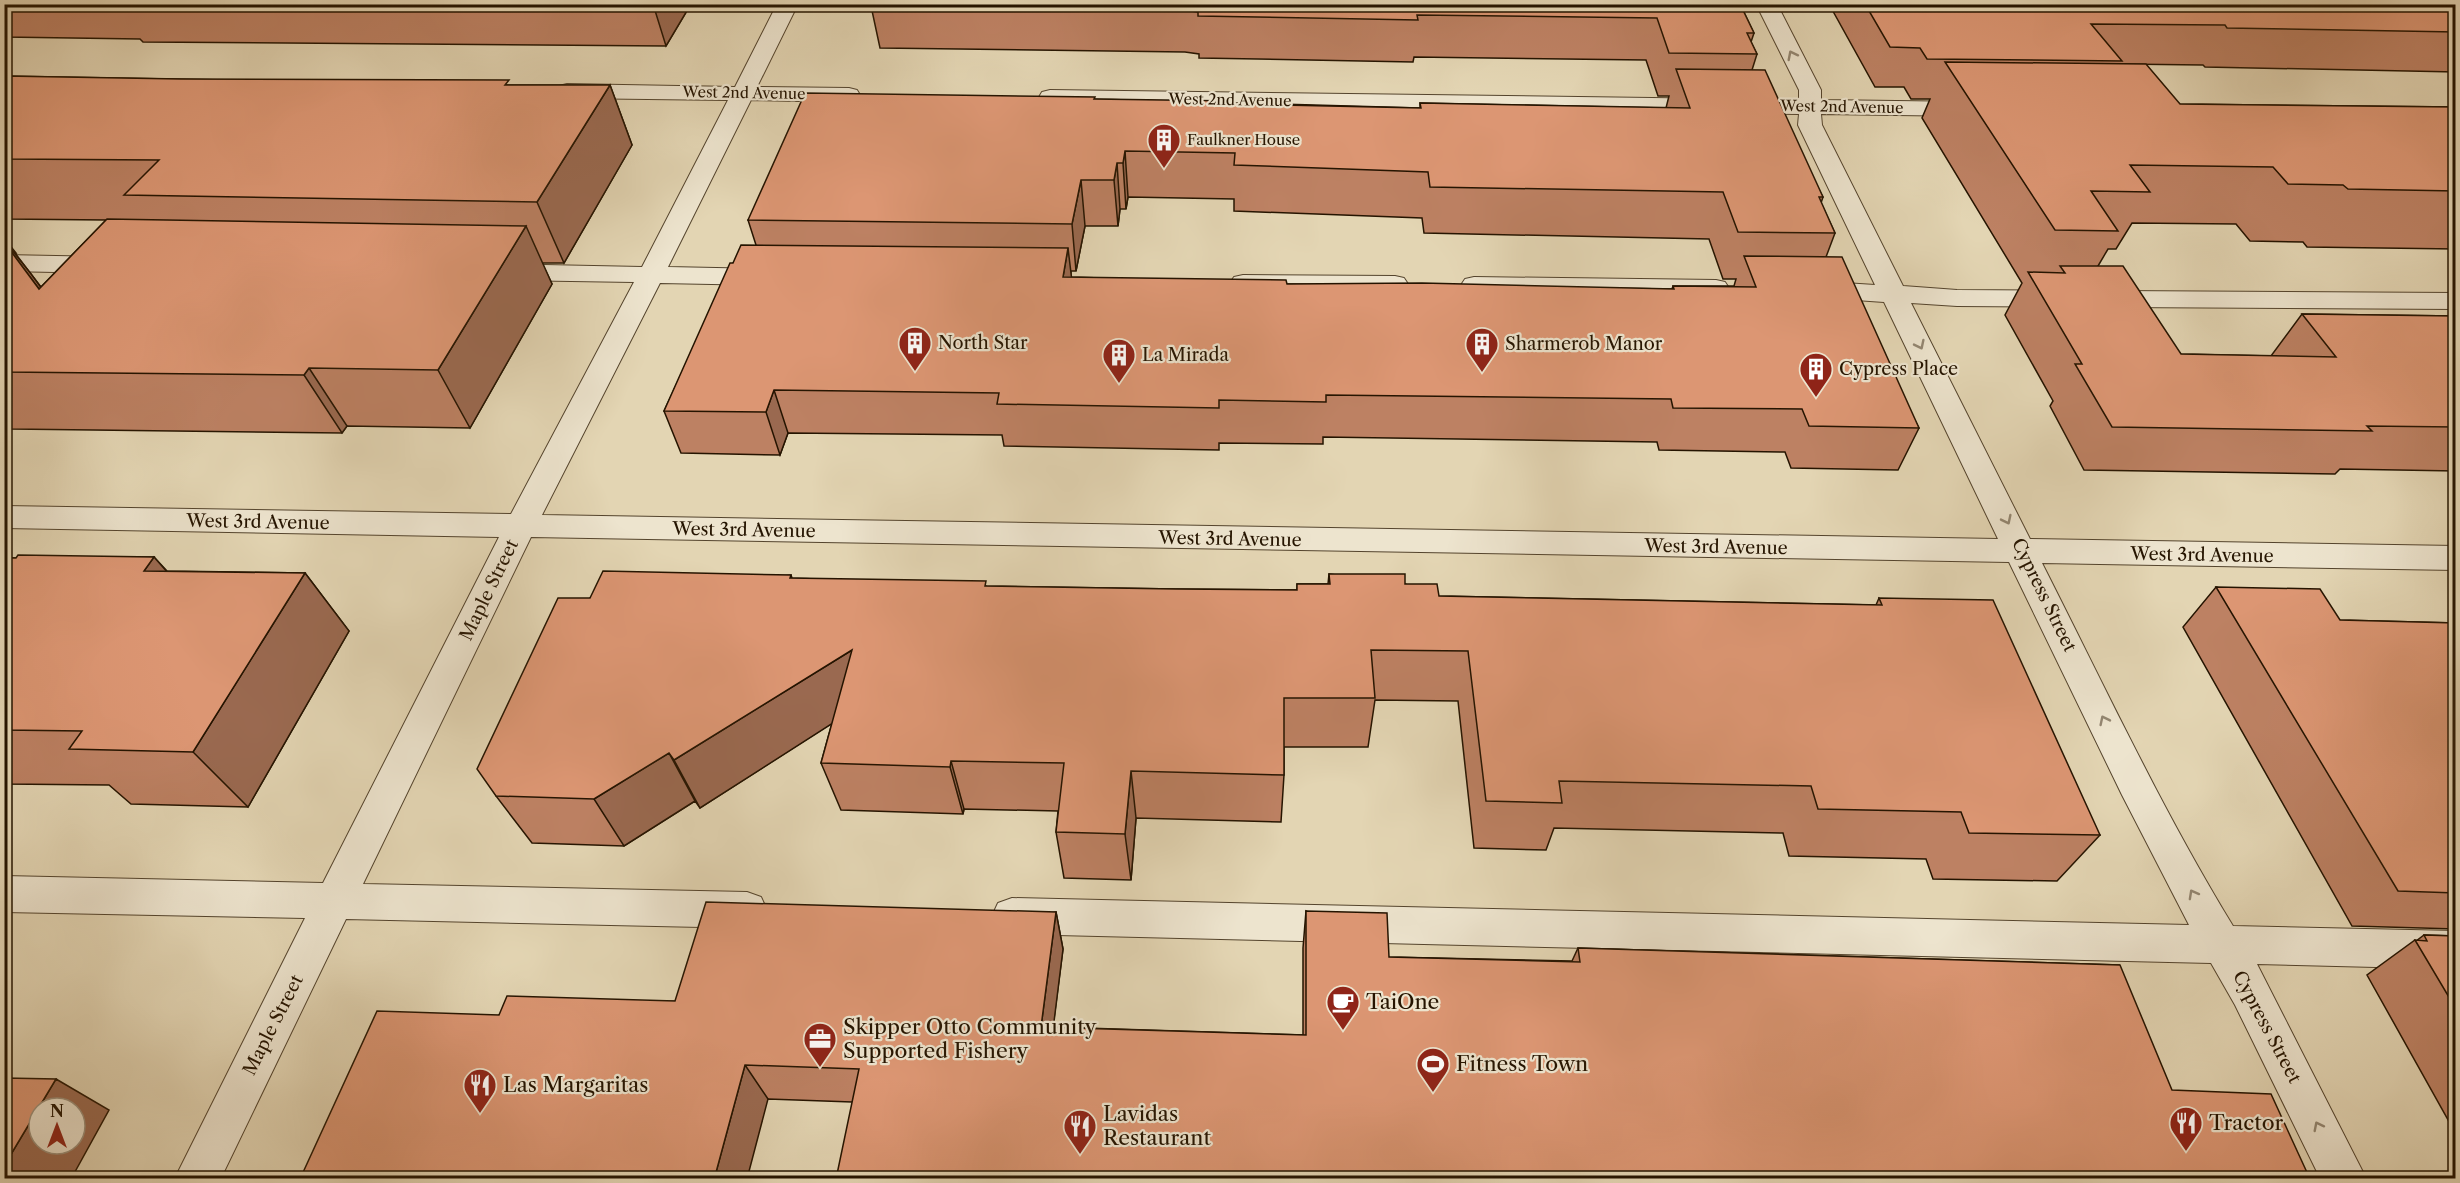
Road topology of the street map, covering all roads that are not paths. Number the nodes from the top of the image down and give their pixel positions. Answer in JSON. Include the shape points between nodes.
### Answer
{"nodes":[{"id":1,"x":788,"y":4,"type":"edge"},
{"id":2,"x":1766,"y":4,"type":"edge"},
{"id":3,"x":543,"y":90,"type":"edge"},
{"id":4,"x":743,"y":93,"type":"junction"},
{"id":5,"x":867,"y":95,"type":"edge"},
{"id":6,"x":1023,"y":97,"type":"edge"},
{"id":7,"x":1810,"y":107,"type":"junction"},
{"id":8,"x":1997,"y":109,"type":"edge"},
{"id":9,"x":4,"y":263,"type":"edge"},
{"id":10,"x":135,"y":265,"type":"edge"},
{"id":11,"x":477,"y":271,"type":"edge"},
{"id":12,"x":651,"y":275,"type":"junction"},
{"id":13,"x":789,"y":277,"type":"edge"},
{"id":14,"x":1218,"y":282,"type":"edge"},
{"id":15,"x":1741,"y":288,"type":"edge"},
{"id":16,"x":1789,"y":289,"type":"edge"},
{"id":17,"x":1894,"y":293,"type":"junction"},
{"id":18,"x":2456,"y":301,"type":"edge"},
{"id":19,"x":4,"y":518,"type":"edge"},
{"id":20,"x":521,"y":526,"type":"junction"},
{"id":21,"x":2022,"y":552,"type":"junction"},
{"id":22,"x":2456,"y":558,"type":"edge"},
{"id":23,"x":4,"y":894,"type":"edge"},
{"id":24,"x":335,"y":902,"type":"junction"},
{"id":25,"x":780,"y":911,"type":"edge"},
{"id":26,"x":971,"y":915,"type":"edge"},
{"id":27,"x":2222,"y":945,"type":"junction"},
{"id":28,"x":2456,"y":951,"type":"edge"},
{"id":29,"x":197,"y":1179,"type":"edge"},
{"id":30,"x":2344,"y":1179,"type":"edge"}],
"edges":[{"from":1,"to":4,"type":"street","name":"Maple Street"},
{"from":7,"to":2,"type":"street","name":"Cypress Street","one_way":true,"via":[[1810,90]]},
{"from":3,"to":4,"type":"street","name":"West 2nd Avenue"},
{"from":4,"to":5,"type":"street","name":"West 2nd Avenue"},
{"from":4,"to":12,"type":"street","name":"Maple Street"},
{"from":6,"to":7,"type":"street","name":"West 2nd Avenue"},
{"from":7,"to":8,"type":"street","name":"West 2nd Avenue"},
{"from":7,"to":17,"type":"street","name":"Cypress Street","via":[[1810,125]]},
{"from":9,"to":10,"type":"street"},
{"from":11,"to":12,"type":"street"},
{"from":12,"to":13,"type":"street"},
{"from":12,"to":20,"type":"street","name":"Maple Street"},
{"from":14,"to":15,"type":"street"},
{"from":16,"to":17,"type":"street"},
{"from":17,"to":18,"type":"street","via":[[1958,298]]},
{"from":17,"to":21,"type":"street","name":"Cypress Street","one_way":true},
{"from":19,"to":20,"type":"street","name":"West 3rd Avenue"},
{"from":20,"to":21,"type":"street","name":"West 3rd Avenue"},
{"from":20,"to":24,"type":"street","name":"Maple Street"},
{"from":21,"to":22,"type":"street","name":"West 3rd Avenue"},
{"from":27,"to":21,"type":"street","name":"Cypress Street","one_way":true,"via":[[2135,784]]},
{"from":23,"to":24,"type":"street"},
{"from":24,"to":25,"type":"street"},
{"from":24,"to":29,"type":"street","name":"Maple Street"},
{"from":26,"to":27,"type":"street"},
{"from":27,"to":28,"type":"street"},
{"from":30,"to":27,"type":"street","name":"Cypress Street","one_way":true,"via":[[2250,991]]}]}
